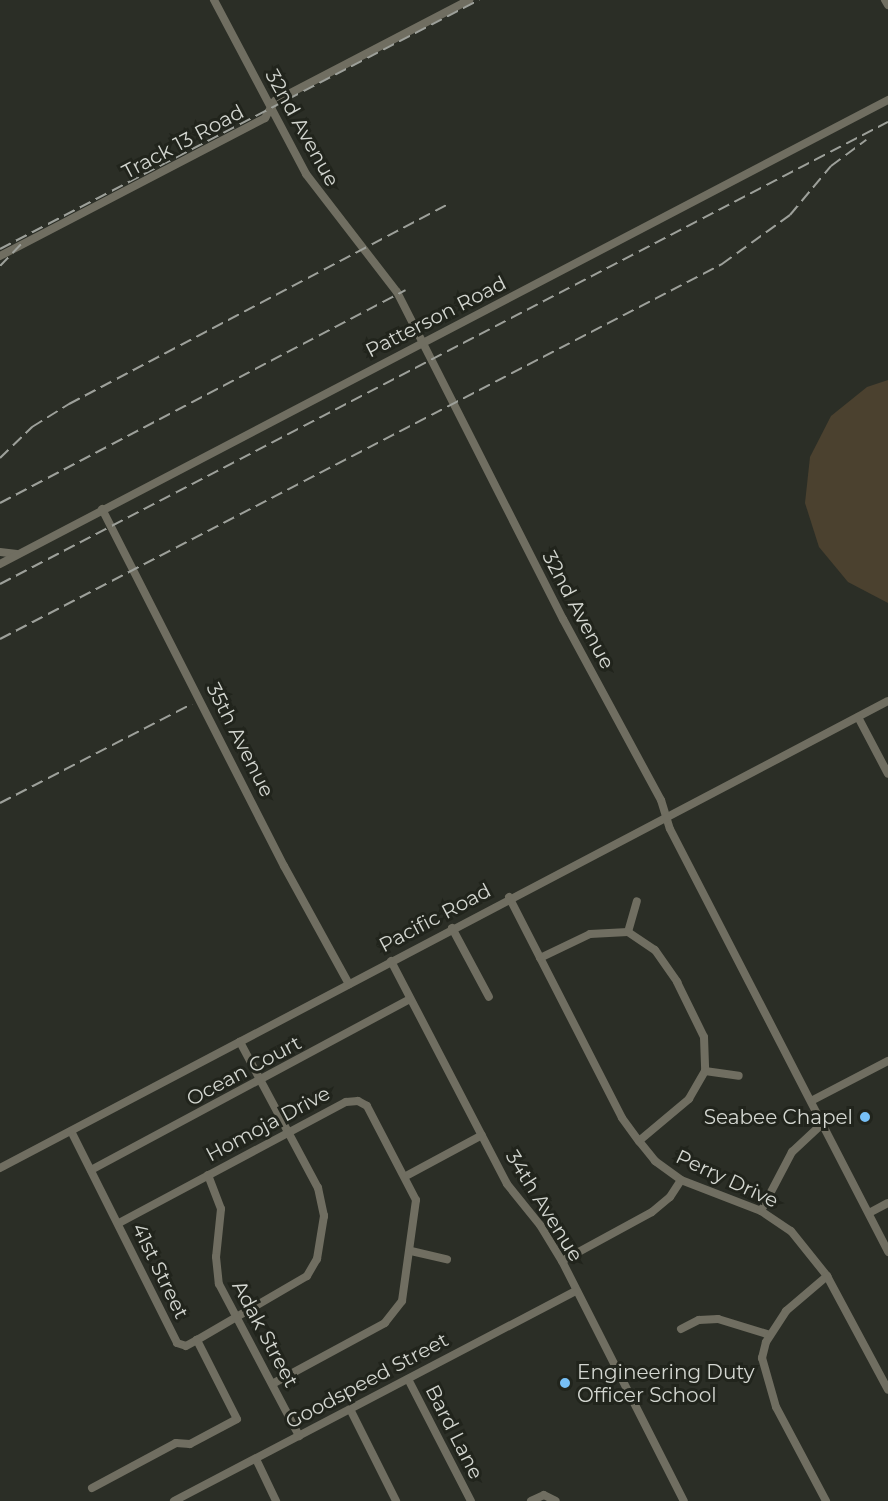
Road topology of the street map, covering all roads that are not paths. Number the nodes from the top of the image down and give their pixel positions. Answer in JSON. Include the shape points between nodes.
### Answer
{"nodes":[{"id":1,"x":214,"y":0,"type":"edge"},
{"id":2,"x":469,"y":0,"type":"edge"},
{"id":3,"x":885,"y":0,"type":"edge"},
{"id":4,"x":888,"y":5,"type":"edge"},
{"id":5,"x":888,"y":100,"type":"edge"},
{"id":6,"x":271,"y":108,"type":"junction"},
{"id":7,"x":0,"y":256,"type":"edge"},
{"id":8,"x":422,"y":343,"type":"junction"},
{"id":9,"x":102,"y":509,"type":"junction"},
{"id":10,"x":0,"y":552,"type":"edge"},
{"id":11,"x":19,"y":554,"type":"junction"},
{"id":12,"x":0,"y":564,"type":"edge"},
{"id":13,"x":888,"y":701,"type":"edge"},
{"id":14,"x":858,"y":717,"type":"junction"},
{"id":15,"x":888,"y":774,"type":"edge"},
{"id":16,"x":665,"y":816,"type":"junction"},
{"id":17,"x":509,"y":897,"type":"junction"},
{"id":18,"x":637,"y":901,"type":"dead end"},
{"id":19,"x":452,"y":928,"type":"junction"},
{"id":20,"x":628,"y":932,"type":"junction"},
{"id":21,"x":540,"y":958,"type":"junction"},
{"id":22,"x":391,"y":961,"type":"junction"},
{"id":23,"x":350,"y":984,"type":"junction"},
{"id":24,"x":489,"y":997,"type":"dead end"},
{"id":25,"x":410,"y":999,"type":"junction"},
{"id":26,"x":240,"y":1042,"type":"junction"},
{"id":27,"x":888,"y":1061,"type":"edge"},
{"id":28,"x":705,"y":1071,"type":"junction"},
{"id":29,"x":739,"y":1076,"type":"dead end"},
{"id":30,"x":260,"y":1081,"type":"junction"},
{"id":31,"x":811,"y":1101,"type":"junction"},
{"id":32,"x":822,"y":1124,"type":"junction"},
{"id":33,"x":71,"y":1131,"type":"junction"},
{"id":34,"x":287,"y":1132,"type":"junction"},
{"id":35,"x":482,"y":1135,"type":"junction"},
{"id":36,"x":639,"y":1141,"type":"junction"},
{"id":37,"x":0,"y":1168,"type":"edge"},
{"id":38,"x":92,"y":1170,"type":"junction"},
{"id":39,"x":208,"y":1175,"type":"junction"},
{"id":40,"x":406,"y":1176,"type":"junction"},
{"id":41,"x":681,"y":1180,"type":"junction"},
{"id":42,"x":888,"y":1203,"type":"edge"},
{"id":43,"x":761,"y":1211,"type":"junction"},
{"id":44,"x":868,"y":1213,"type":"junction"},
{"id":45,"x":119,"y":1222,"type":"junction"},
{"id":46,"x":411,"y":1251,"type":"junction"},
{"id":47,"x":888,"y":1252,"type":"edge"},
{"id":48,"x":447,"y":1259,"type":"dead end"},
{"id":49,"x":562,"y":1262,"type":"junction"},
{"id":50,"x":827,"y":1276,"type":"junction"},
{"id":51,"x":576,"y":1291,"type":"junction"},
{"id":52,"x":235,"y":1317,"type":"junction"},
{"id":53,"x":681,"y":1329,"type":"dead end"},
{"id":54,"x":770,"y":1335,"type":"junction"},
{"id":55,"x":197,"y":1340,"type":"junction"},
{"id":56,"x":408,"y":1379,"type":"junction"},
{"id":57,"x":272,"y":1384,"type":"junction"},
{"id":58,"x":888,"y":1390,"type":"edge"},
{"id":59,"x":350,"y":1409,"type":"junction"},
{"id":60,"x":299,"y":1436,"type":"junction"},
{"id":61,"x":256,"y":1458,"type":"junction"},
{"id":62,"x":92,"y":1488,"type":"dead end"},
{"id":63,"x":174,"y":1501,"type":"edge"},
{"id":64,"x":276,"y":1501,"type":"edge"},
{"id":65,"x":396,"y":1501,"type":"edge"},
{"id":66,"x":471,"y":1501,"type":"edge"},
{"id":67,"x":531,"y":1501,"type":"edge"},
{"id":68,"x":556,"y":1501,"type":"edge"},
{"id":69,"x":684,"y":1501,"type":"edge"},
{"id":70,"x":826,"y":1501,"type":"edge"}],
"edges":[{"from":1,"to":6,"type":"street","name":"32nd Avenue"},
{"from":2,"to":6,"type":"street","name":"Track 13 Road","via":[[275,101]]},
{"from":3,"to":4,"type":"street"},
{"from":5,"to":8,"type":"street","name":"Patterson Road"},
{"from":6,"to":7,"type":"street","name":"Track 13 Road","via":[[265,118]]},
{"from":6,"to":8,"type":"street","name":"32nd Avenue","via":[[306,174],[384,271]]},
{"from":8,"to":9,"type":"street","name":"Patterson Road"},
{"from":8,"to":16,"type":"street","name":"32nd Avenue","via":[[661,800]]},
{"from":9,"to":11,"type":"street","name":"Patterson Road"},
{"from":9,"to":23,"type":"street","name":"35th Avenue","via":[[284,866]]},
{"from":10,"to":11,"type":"street"},
{"from":11,"to":12,"type":"street","name":"Patterson Road"},
{"from":13,"to":14,"type":"street","name":"Pacific Road"},
{"from":14,"to":15,"type":"street"},
{"from":14,"to":16,"type":"street","name":"Pacific Road"},
{"from":16,"to":17,"type":"street","name":"Pacific Road"},
{"from":16,"to":31,"type":"street","name":"32nd Avenue"},
{"from":17,"to":19,"type":"street","name":"Pacific Road"},
{"from":17,"to":21,"type":"street","name":"Perry Drive"},
{"from":18,"to":20,"type":"street"},
{"from":19,"to":22,"type":"street","name":"Pacific Road"},
{"from":19,"to":24,"type":"street"},
{"from":20,"to":21,"type":"street","via":[[590,934]]},
{"from":20,"to":28,"type":"street","via":[[655,950],[677,982],[704,1037]]},
{"from":21,"to":36,"type":"street","name":"Perry Drive","via":[[622,1118]]},
{"from":22,"to":23,"type":"street","name":"Pacific Road"},
{"from":22,"to":25,"type":"street","name":"34th Avenue"},
{"from":23,"to":26,"type":"street","name":"Pacific Road"},
{"from":25,"to":30,"type":"street","name":"Ocean Court"},
{"from":25,"to":35,"type":"street","name":"34th Avenue"},
{"from":26,"to":30,"type":"street"},
{"from":26,"to":33,"type":"street","name":"Pacific Road"},
{"from":27,"to":31,"type":"street"},
{"from":28,"to":29,"type":"street"},
{"from":28,"to":36,"type":"street","via":[[689,1099]]},
{"from":30,"to":34,"type":"street"},
{"from":30,"to":38,"type":"street","name":"Ocean Court"},
{"from":31,"to":32,"type":"street","name":"32nd Avenue"},
{"from":32,"to":43,"type":"street","via":[[792,1152]]},
{"from":32,"to":44,"type":"street","name":"32nd Avenue"},
{"from":33,"to":37,"type":"street","name":"Pacific Road"},
{"from":33,"to":38,"type":"street","name":"41st Street"},
{"from":34,"to":39,"type":"street","name":"Homoja Drive"},
{"from":34,"to":40,"type":"street","name":"Homoja Drive","via":[[346,1102],[362,1102]]},
{"from":34,"to":52,"type":"street","via":[[323,1204],[317,1259],[307,1276]]},
{"from":35,"to":40,"type":"street"},
{"from":35,"to":49,"type":"street","name":"34th Avenue","via":[[509,1188],[540,1224]]},
{"from":36,"to":41,"type":"street","name":"Perry Drive","via":[[655,1161]]},
{"from":38,"to":45,"type":"street","name":"41st Street"},
{"from":39,"to":45,"type":"street","name":"Homoja Drive"},
{"from":39,"to":52,"type":"street","name":"Adak Street","via":[[221,1209],[217,1277]]},
{"from":40,"to":46,"type":"street","name":"Homoja Drive","via":[[416,1200]]},
{"from":41,"to":43,"type":"street","name":"Perry Drive"},
{"from":41,"to":49,"type":"street","via":[[670,1197],[652,1212]]},
{"from":42,"to":44,"type":"street"},
{"from":43,"to":50,"type":"street","name":"Perry Drive","via":[[791,1231]]},
{"from":44,"to":47,"type":"street","name":"32nd Avenue"},
{"from":45,"to":55,"type":"street","name":"41st Street","via":[[177,1343],[186,1346]]},
{"from":46,"to":48,"type":"street"},
{"from":46,"to":57,"type":"street","name":"Homoja Drive","via":[[402,1301],[392,1317]]},
{"from":49,"to":51,"type":"street","name":"34th Avenue"},
{"from":50,"to":54,"type":"street","via":[[791,1305]]},
{"from":50,"to":58,"type":"street","name":"Perry Drive"},
{"from":51,"to":56,"type":"street","name":"Goodspeed Street"},
{"from":51,"to":69,"type":"street","name":"34th Avenue"},
{"from":52,"to":55,"type":"street"},
{"from":52,"to":57,"type":"street","name":"Adak Street"},
{"from":53,"to":54,"type":"street","via":[[699,1320],[718,1318]]},
{"from":54,"to":70,"type":"street","via":[[762,1358],[767,1387]]},
{"from":55,"to":62,"type":"street","name":"41st Street","via":[[237,1419],[190,1444],[176,1443]]},
{"from":56,"to":59,"type":"street","name":"Goodspeed Street"},
{"from":56,"to":66,"type":"street","name":"Bard Lane"},
{"from":57,"to":60,"type":"street","name":"Adak Street"},
{"from":59,"to":60,"type":"street","name":"Goodspeed Street"},
{"from":59,"to":65,"type":"street"},
{"from":60,"to":61,"type":"street","name":"Goodspeed Street"},
{"from":61,"to":63,"type":"street","name":"Goodspeed Street"},
{"from":61,"to":64,"type":"street"},
{"from":67,"to":68,"type":"street","via":[[550,1495]]}]}
